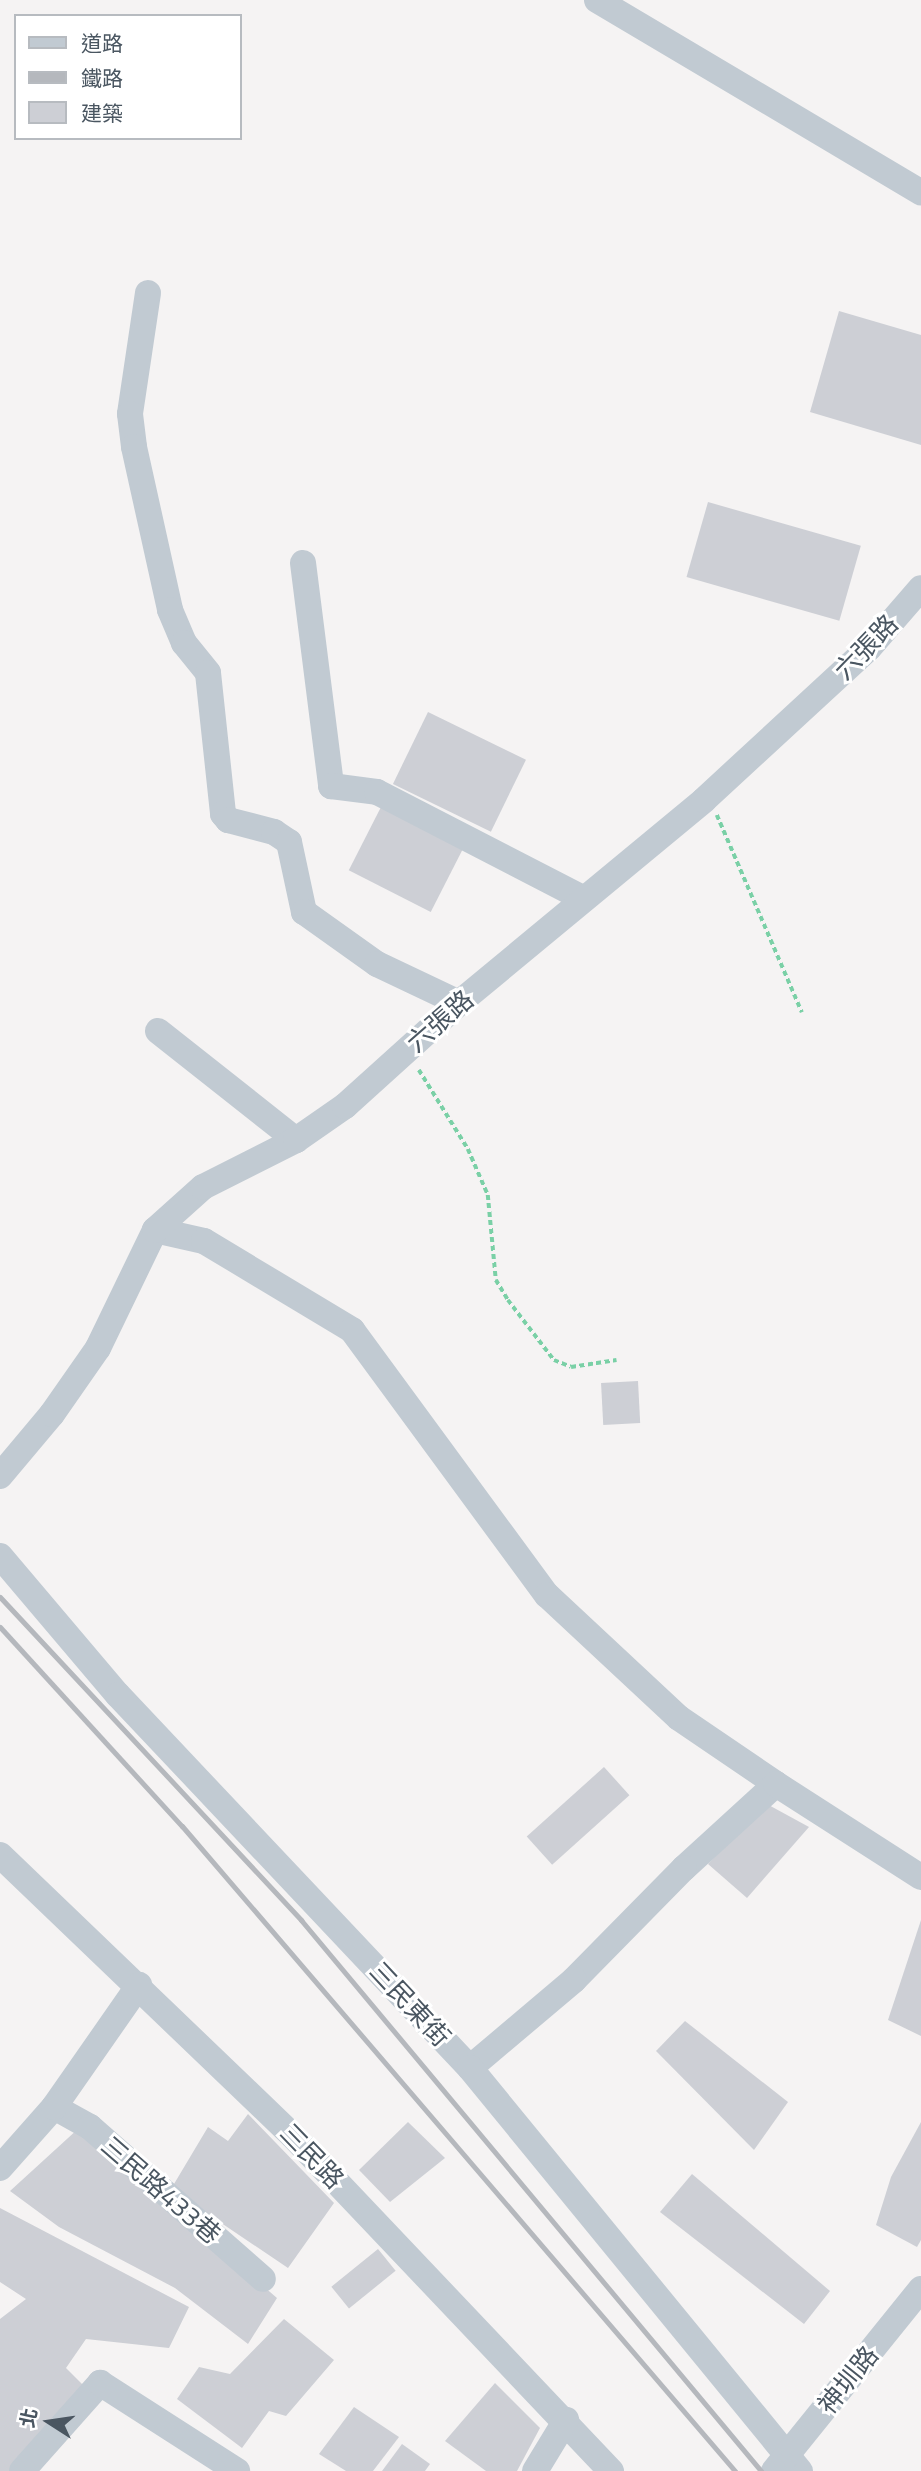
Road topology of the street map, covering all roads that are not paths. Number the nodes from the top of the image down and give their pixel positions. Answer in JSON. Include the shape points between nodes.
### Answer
{"nodes":[{"id":1,"x":597,"y":0,"type":"edge"},
{"id":2,"x":921,"y":192,"type":"edge"},
{"id":3,"x":148,"y":293,"type":"dead end"},
{"id":4,"x":303,"y":563,"type":"dead end"},
{"id":5,"x":921,"y":588,"type":"edge"},
{"id":6,"x":584,"y":899,"type":"junction"},
{"id":7,"x":459,"y":1003,"type":"junction"},
{"id":8,"x":158,"y":1031,"type":"dead end"},
{"id":9,"x":296,"y":1140,"type":"junction"},
{"id":10,"x":155,"y":1230,"type":"junction"},
{"id":11,"x":0,"y":1476,"type":"edge"},
{"id":12,"x":0,"y":1556,"type":"edge"},
{"id":13,"x":776,"y":1784,"type":"junction"},
{"id":14,"x":0,"y":1855,"type":"edge"},
{"id":15,"x":921,"y":1877,"type":"edge"},
{"id":16,"x":139,"y":1985,"type":"junction"},
{"id":17,"x":470,"y":2068,"type":"junction"},
{"id":18,"x":54,"y":2107,"type":"junction"},
{"id":19,"x":0,"y":2168,"type":"edge"},
{"id":20,"x":264,"y":2279,"type":"dead end"},
{"id":21,"x":921,"y":2289,"type":"edge"},
{"id":22,"x":566,"y":2420,"type":"junction"},
{"id":23,"x":787,"y":2466,"type":"edge"},
{"id":24,"x":22,"y":2471,"type":"edge"},
{"id":25,"x":237,"y":2471,"type":"edge"},
{"id":26,"x":534,"y":2471,"type":"edge"},
{"id":27,"x":611,"y":2471,"type":"edge"}],
"edges":[{"from":1,"to":2,"type":"street"},
{"from":3,"to":7,"type":"street","via":[[130,414],[134,447],[170,610],[184,643],[208,673],[223,814],[228,820],[274,832],[289,842],[304,912],[377,964]]},
{"from":4,"to":6,"type":"street","via":[[331,786],[377,792]]},
{"from":5,"to":6,"type":"street","name":"六張路","via":[[869,648],[704,800]]},
{"from":6,"to":7,"type":"street","name":"六張路"},
{"from":7,"to":9,"type":"street","name":"六張路","via":[[345,1106]]},
{"from":8,"to":9,"type":"street"},
{"from":9,"to":10,"type":"street","name":"六張路","via":[[203,1187]]},
{"from":10,"to":11,"type":"street","name":"六張路","via":[[98,1349]]},
{"from":10,"to":13,"type":"street","via":[[204,1241],[352,1330],[537,1584],[679,1718]]},
{"from":12,"to":17,"type":"street","name":"三民東街","via":[[118,1695]]},
{"from":13,"to":15,"type":"street"},
{"from":13,"to":17,"type":"street","via":[[684,1868],[575,1980]]},
{"from":14,"to":16,"type":"street","name":"三民路"},
{"from":16,"to":18,"type":"street"},
{"from":16,"to":22,"type":"street","name":"三民路","via":[[293,2136]]},
{"from":17,"to":23,"type":"street","name":"三民東街"},
{"from":18,"to":19,"type":"street"},
{"from":18,"to":20,"type":"street","name":"三民路433巷","via":[[90,2127]]},
{"from":21,"to":23,"type":"street","name":"神圳路"},
{"from":22,"to":26,"type":"street"},
{"from":22,"to":27,"type":"street","name":"三民路"},
{"from":24,"to":25,"type":"street","via":[[100,2384]]}]}
